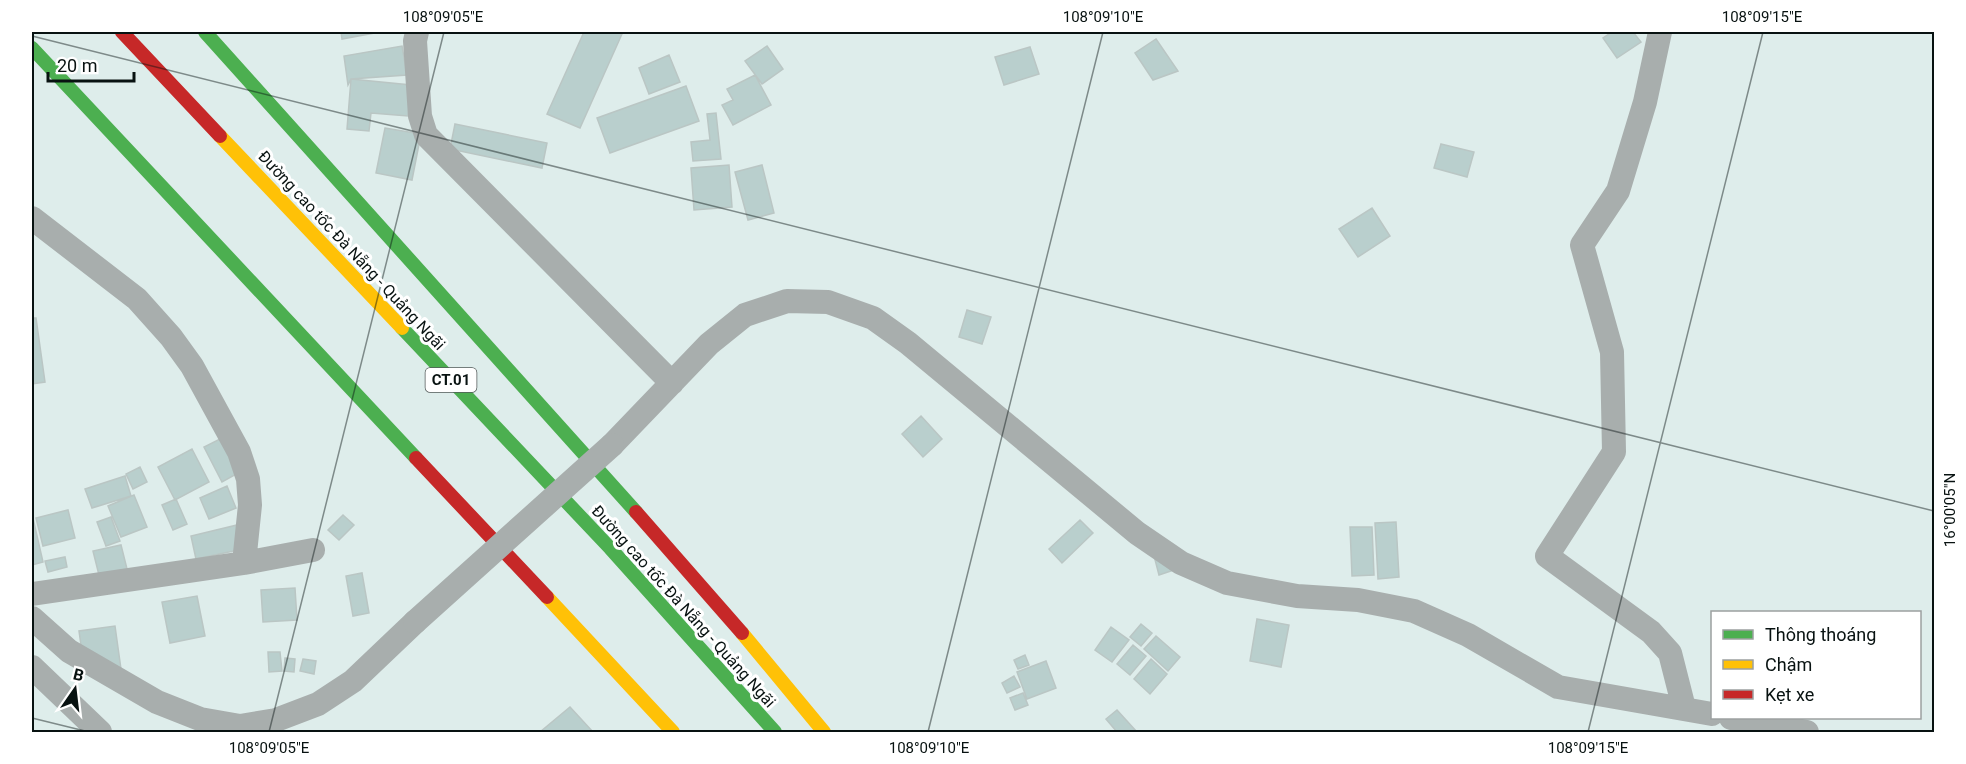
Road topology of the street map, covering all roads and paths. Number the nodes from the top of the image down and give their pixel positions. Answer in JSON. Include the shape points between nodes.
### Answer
{"nodes":[{"id":1,"x":122,"y":32,"type":"edge"},
{"id":2,"x":205,"y":32,"type":"edge"},
{"id":3,"x":417,"y":32,"type":"edge"},
{"id":4,"x":1660,"y":32,"type":"edge"},
{"id":5,"x":32,"y":48,"type":"edge"},
{"id":6,"x":32,"y":218,"type":"edge"},
{"id":7,"x":672,"y":383,"type":"junction"},
{"id":8,"x":313,"y":550,"type":"dead end"},
{"id":9,"x":244,"y":563,"type":"junction"},
{"id":10,"x":32,"y":594,"type":"edge"},
{"id":11,"x":32,"y":618,"type":"edge"},
{"id":12,"x":32,"y":667,"type":"edge"},
{"id":13,"x":1684,"y":708,"type":"junction"},
{"id":14,"x":1711,"y":714,"type":"edge"},
{"id":15,"x":1741,"y":719,"type":"edge"},
{"id":16,"x":100,"y":732,"type":"edge"},
{"id":17,"x":673,"y":732,"type":"edge"},
{"id":18,"x":775,"y":732,"type":"edge"},
{"id":19,"x":824,"y":732,"type":"edge"},
{"id":20,"x":1807,"y":732,"type":"edge"}],
"edges":[{"from":1,"to":18,"type":"highway","name":"Đường cao tốc Đà Nẵng - Quảng Ngãi","number":"CT.01","via":[[610,548]]},
{"from":2,"to":19,"type":"highway","via":[[694,576]]},
{"from":3,"to":7,"type":"street","via":[[420,116],[426,135]]},
{"from":4,"to":13,"type":"street","via":[[1645,102],[1618,191],[1582,244],[1612,352],[1614,452],[1547,556],[1651,632],[1670,653]]},
{"from":5,"to":17,"type":"highway"},
{"from":6,"to":9,"type":"street","via":[[137,299],[192,366],[239,452],[248,479],[250,505]]},
{"from":7,"to":11,"type":"street","bridge":true,"via":[[612,445],[353,681],[318,704],[276,720],[240,726],[200,719],[157,702],[69,651]]},
{"from":7,"to":13,"type":"street","via":[[745,315],[787,301],[828,302],[873,318],[908,343],[1137,533],[1181,563],[1227,583],[1414,611],[1468,635],[1558,687]]},
{"from":8,"to":9,"type":"street"},
{"from":9,"to":10,"type":"street"},
{"from":12,"to":16,"type":"street"},
{"from":13,"to":14,"type":"street"},
{"from":15,"to":20,"type":"street"}]}
